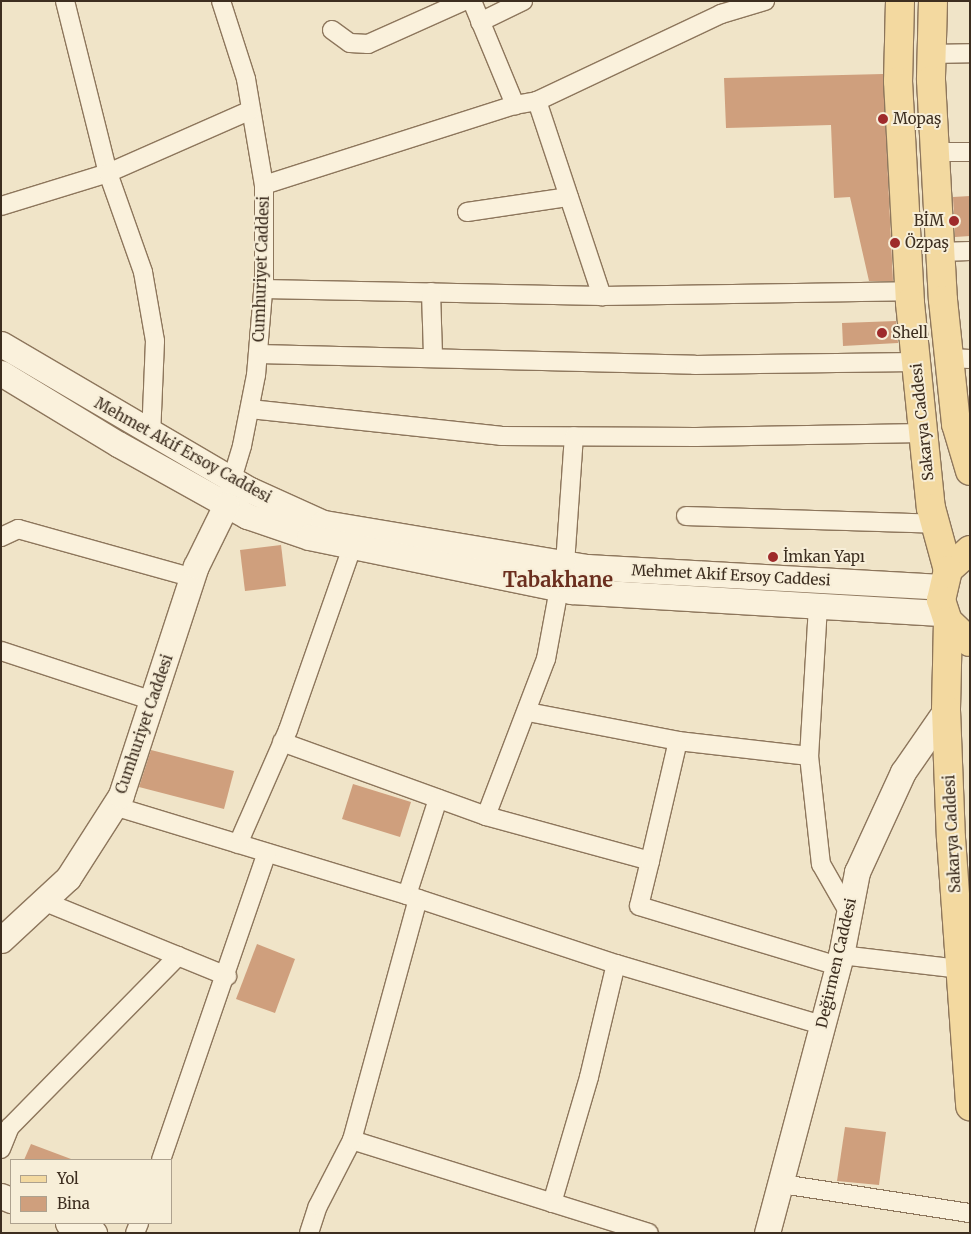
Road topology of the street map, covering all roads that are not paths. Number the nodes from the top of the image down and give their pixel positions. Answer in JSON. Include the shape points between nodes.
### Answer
{"nodes":[{"id":1,"x":65,"y":1,"type":"edge"},
{"id":2,"x":222,"y":1,"type":"edge"},
{"id":3,"x":464,"y":1,"type":"edge"},
{"id":4,"x":472,"y":1,"type":"edge"},
{"id":5,"x":523,"y":1,"type":"edge"},
{"id":6,"x":765,"y":1,"type":"edge"},
{"id":7,"x":900,"y":1,"type":"edge"},
{"id":8,"x":933,"y":1,"type":"edge"},
{"id":9,"x":480,"y":22,"type":"junction"},
{"id":10,"x":332,"y":30,"type":"dead end"},
{"id":11,"x":970,"y":53,"type":"edge"},
{"id":12,"x":931,"y":54,"type":"junction"},
{"id":13,"x":537,"y":101,"type":"junction"},
{"id":14,"x":515,"y":105,"type":"junction"},
{"id":15,"x":252,"y":110,"type":"junction"},
{"id":16,"x":934,"y":152,"type":"junction"},
{"id":17,"x":970,"y":152,"type":"edge"},
{"id":18,"x":108,"y":173,"type":"junction"},
{"id":19,"x":264,"y":185,"type":"junction"},
{"id":20,"x":569,"y":197,"type":"junction"},
{"id":21,"x":1,"y":206,"type":"edge"},
{"id":22,"x":467,"y":212,"type":"dead end"},
{"id":23,"x":970,"y":251,"type":"edge"},
{"id":24,"x":940,"y":252,"type":"junction"},
{"id":25,"x":263,"y":289,"type":"junction"},
{"id":26,"x":909,"y":291,"type":"junction"},
{"id":27,"x":431,"y":292,"type":"junction"},
{"id":28,"x":602,"y":296,"type":"junction"},
{"id":29,"x":1,"y":344,"type":"edge"},
{"id":30,"x":258,"y":354,"type":"junction"},
{"id":31,"x":433,"y":357,"type":"junction"},
{"id":32,"x":959,"y":358,"type":"edge"},
{"id":33,"x":916,"y":362,"type":"junction"},
{"id":34,"x":1,"y":373,"type":"edge"},
{"id":35,"x":250,"y":409,"type":"junction"},
{"id":36,"x":924,"y":433,"type":"junction"},
{"id":37,"x":152,"y":435,"type":"junction"},
{"id":38,"x":574,"y":436,"type":"junction"},
{"id":39,"x":970,"y":471,"type":"edge"},
{"id":40,"x":231,"y":480,"type":"junction"},
{"id":41,"x":226,"y":504,"type":"junction"},
{"id":42,"x":686,"y":516,"type":"dead end"},
{"id":43,"x":935,"y":524,"type":"junction"},
{"id":44,"x":1,"y":537,"type":"edge"},
{"id":45,"x":352,"y":546,"type":"junction"},
{"id":46,"x":970,"y":550,"type":"edge"},
{"id":47,"x":565,"y":564,"type":"junction"},
{"id":48,"x":193,"y":578,"type":"junction"},
{"id":49,"x":559,"y":589,"type":"junction"},
{"id":50,"x":945,"y":598,"type":"junction"},
{"id":51,"x":818,"y":606,"type":"junction"},
{"id":52,"x":970,"y":642,"type":"edge"},
{"id":53,"x":1,"y":651,"type":"edge"},
{"id":54,"x":152,"y":702,"type":"junction"},
{"id":55,"x":946,"y":710,"type":"junction"},
{"id":56,"x":528,"y":712,"type":"junction"},
{"id":57,"x":678,"y":741,"type":"junction"},
{"id":58,"x":282,"y":742,"type":"junction"},
{"id":59,"x":810,"y":756,"type":"junction"},
{"id":60,"x":438,"y":799,"type":"junction"},
{"id":61,"x":114,"y":806,"type":"junction"},
{"id":62,"x":486,"y":816,"type":"junction"},
{"id":63,"x":238,"y":844,"type":"junction"},
{"id":64,"x":267,"y":852,"type":"junction"},
{"id":65,"x":650,"y":862,"type":"junction"},
{"id":66,"x":413,"y":897,"type":"junction"},
{"id":67,"x":43,"y":902,"type":"junction"},
{"id":68,"x":849,"y":913,"type":"junction"},
{"id":69,"x":1,"y":940,"type":"edge"},
{"id":70,"x":178,"y":956,"type":"junction"},
{"id":71,"x":840,"y":961,"type":"junction"},
{"id":72,"x":616,"y":964,"type":"junction"},
{"id":73,"x":961,"y":969,"type":"junction"},
{"id":74,"x":227,"y":976,"type":"junction"},
{"id":75,"x":822,"y":1025,"type":"junction"},
{"id":76,"x":970,"y":1106,"type":"edge"},
{"id":77,"x":6,"y":1121,"type":"edge"},
{"id":78,"x":352,"y":1140,"type":"junction"},
{"id":79,"x":1,"y":1149,"type":"edge"},
{"id":80,"x":161,"y":1159,"type":"edge"},
{"id":81,"x":782,"y":1184,"type":"junction"},
{"id":82,"x":552,"y":1203,"type":"junction"},
{"id":83,"x":970,"y":1213,"type":"edge"},
{"id":84,"x":71,"y":1224,"type":"edge"},
{"id":85,"x":94,"y":1233,"type":"edge"},
{"id":86,"x":309,"y":1233,"type":"edge"},
{"id":87,"x":648,"y":1233,"type":"edge"},
{"id":88,"x":767,"y":1233,"type":"edge"}],
"edges":[{"from":1,"to":18,"type":"street"},
{"from":2,"to":15,"type":"street","name":"Cumhuriyet Caddesi"},
{"from":3,"to":10,"type":"street","via":[[368,44],[350,43]]},
{"from":4,"to":9,"type":"street"},
{"from":5,"to":9,"type":"street"},
{"from":6,"to":13,"type":"street","via":[[721,14]]},
{"from":7,"to":26,"type":"main road","name":"Sakarya Caddesi","via":[[898,81]]},
{"from":8,"to":12,"type":"main road"},
{"from":9,"to":14,"type":"street"},
{"from":11,"to":12,"type":"street"},
{"from":12,"to":16,"type":"main road"},
{"from":13,"to":14,"type":"street"},
{"from":13,"to":20,"type":"street"},
{"from":14,"to":19,"type":"street"},
{"from":15,"to":18,"type":"street"},
{"from":15,"to":19,"type":"street","name":"Cumhuriyet Caddesi"},
{"from":16,"to":17,"type":"street"},
{"from":16,"to":24,"type":"main road"},
{"from":18,"to":21,"type":"street"},
{"from":18,"to":37,"type":"street","via":[[143,272],[153,331]]},
{"from":19,"to":25,"type":"street","name":"Cumhuriyet Caddesi"},
{"from":20,"to":22,"type":"street"},
{"from":20,"to":28,"type":"street"},
{"from":23,"to":24,"type":"street"},
{"from":24,"to":32,"type":"main road"},
{"from":25,"to":27,"type":"street"},
{"from":25,"to":30,"type":"street","name":"Cumhuriyet Caddesi"},
{"from":26,"to":28,"type":"street"},
{"from":26,"to":33,"type":"main road","name":"Sakarya Caddesi"},
{"from":27,"to":28,"type":"street"},
{"from":27,"to":31,"type":"street"},
{"from":29,"to":37,"type":"main road","name":"Mehmet Akif Ersoy Caddesi"},
{"from":30,"to":31,"type":"street"},
{"from":30,"to":35,"type":"street","name":"Cumhuriyet Caddesi"},
{"from":31,"to":33,"type":"street","via":[[694,365]]},
{"from":32,"to":39,"type":"main road","via":[[956,424]]},
{"from":33,"to":36,"type":"main road","name":"Sakarya Caddesi"},
{"from":34,"to":41,"type":"main road","name":"Mehmet Akif Ersoy Caddesi"},
{"from":35,"to":38,"type":"street","via":[[501,436]]},
{"from":35,"to":40,"type":"street","name":"Cumhuriyet Caddesi"},
{"from":36,"to":38,"type":"street"},
{"from":36,"to":43,"type":"main road","name":"Sakarya Caddesi"},
{"from":37,"to":40,"type":"main road","name":"Mehmet Akif Ersoy Caddesi"},
{"from":38,"to":47,"type":"street"},
{"from":40,"to":41,"type":"street","name":"Cumhuriyet Caddesi"},
{"from":40,"to":47,"type":"main road","name":"Mehmet Akif Ersoy Caddesi","via":[[323,523]]},
{"from":41,"to":45,"type":"main road","name":"Mehmet Akif Ersoy Caddesi","via":[[247,516],[309,537]]},
{"from":41,"to":48,"type":"main road","name":"Cumhuriyet Caddesi"},
{"from":42,"to":43,"type":"street"},
{"from":43,"to":50,"type":"main road","name":"Sakarya Caddesi"},
{"from":44,"to":48,"type":"street","via":[[18,529]]},
{"from":45,"to":49,"type":"main road","name":"Mehmet Akif Ersoy Caddesi"},
{"from":45,"to":58,"type":"street"},
{"from":46,"to":50,"type":"main road"},
{"from":47,"to":50,"type":"main road","name":"Mehmet Akif Ersoy Caddesi"},
{"from":48,"to":54,"type":"main road","name":"Cumhuriyet Caddesi"},
{"from":49,"to":51,"type":"main road","name":"Mehmet Akif Ersoy Caddesi"},
{"from":49,"to":56,"type":"street","via":[[546,659]]},
{"from":50,"to":51,"type":"main road","name":"Mehmet Akif Ersoy Caddesi"},
{"from":50,"to":52,"type":"main road"},
{"from":50,"to":55,"type":"main road","name":"Sakarya Caddesi"},
{"from":51,"to":59,"type":"street"},
{"from":53,"to":54,"type":"street"},
{"from":54,"to":61,"type":"main road","name":"Cumhuriyet Caddesi","via":[[121,795]]},
{"from":55,"to":68,"type":"main road","name":"Değirmen Caddesi","via":[[903,772],[857,872]]},
{"from":55,"to":73,"type":"main road","name":"Sakarya Caddesi"},
{"from":56,"to":57,"type":"street"},
{"from":56,"to":62,"type":"street"},
{"from":57,"to":59,"type":"street"},
{"from":57,"to":65,"type":"street"},
{"from":58,"to":60,"type":"street"},
{"from":58,"to":63,"type":"street"},
{"from":59,"to":68,"type":"street","via":[[821,864]]},
{"from":60,"to":62,"type":"street"},
{"from":60,"to":66,"type":"street"},
{"from":61,"to":63,"type":"street"},
{"from":61,"to":67,"type":"main road","name":"Cumhuriyet Caddesi","via":[[68,878]]},
{"from":62,"to":65,"type":"street"},
{"from":63,"to":64,"type":"street"},
{"from":64,"to":66,"type":"street"},
{"from":64,"to":74,"type":"street"},
{"from":65,"to":71,"type":"street","via":[[639,906]]},
{"from":66,"to":72,"type":"street"},
{"from":66,"to":78,"type":"street"},
{"from":67,"to":69,"type":"main road","name":"Cumhuriyet Caddesi"},
{"from":67,"to":70,"type":"street"},
{"from":68,"to":71,"type":"main road","name":"Değirmen Caddesi"},
{"from":70,"to":74,"type":"street"},
{"from":70,"to":77,"type":"street"},
{"from":71,"to":73,"type":"street"},
{"from":71,"to":75,"type":"main road","name":"Değirmen Caddesi"},
{"from":72,"to":75,"type":"street"},
{"from":72,"to":82,"type":"street"},
{"from":73,"to":76,"type":"main road","name":"Sakarya Caddesi"},
{"from":74,"to":80,"type":"street"},
{"from":75,"to":81,"type":"main road","name":"Değirmen Caddesi"},
{"from":77,"to":79,"type":"street"},
{"from":78,"to":82,"type":"street"},
{"from":78,"to":86,"type":"street","via":[[318,1206]]},
{"from":81,"to":83,"type":"street"},
{"from":81,"to":88,"type":"main road","name":"Değirmen Caddesi"},
{"from":82,"to":87,"type":"street"},
{"from":84,"to":85,"type":"main road"}]}
